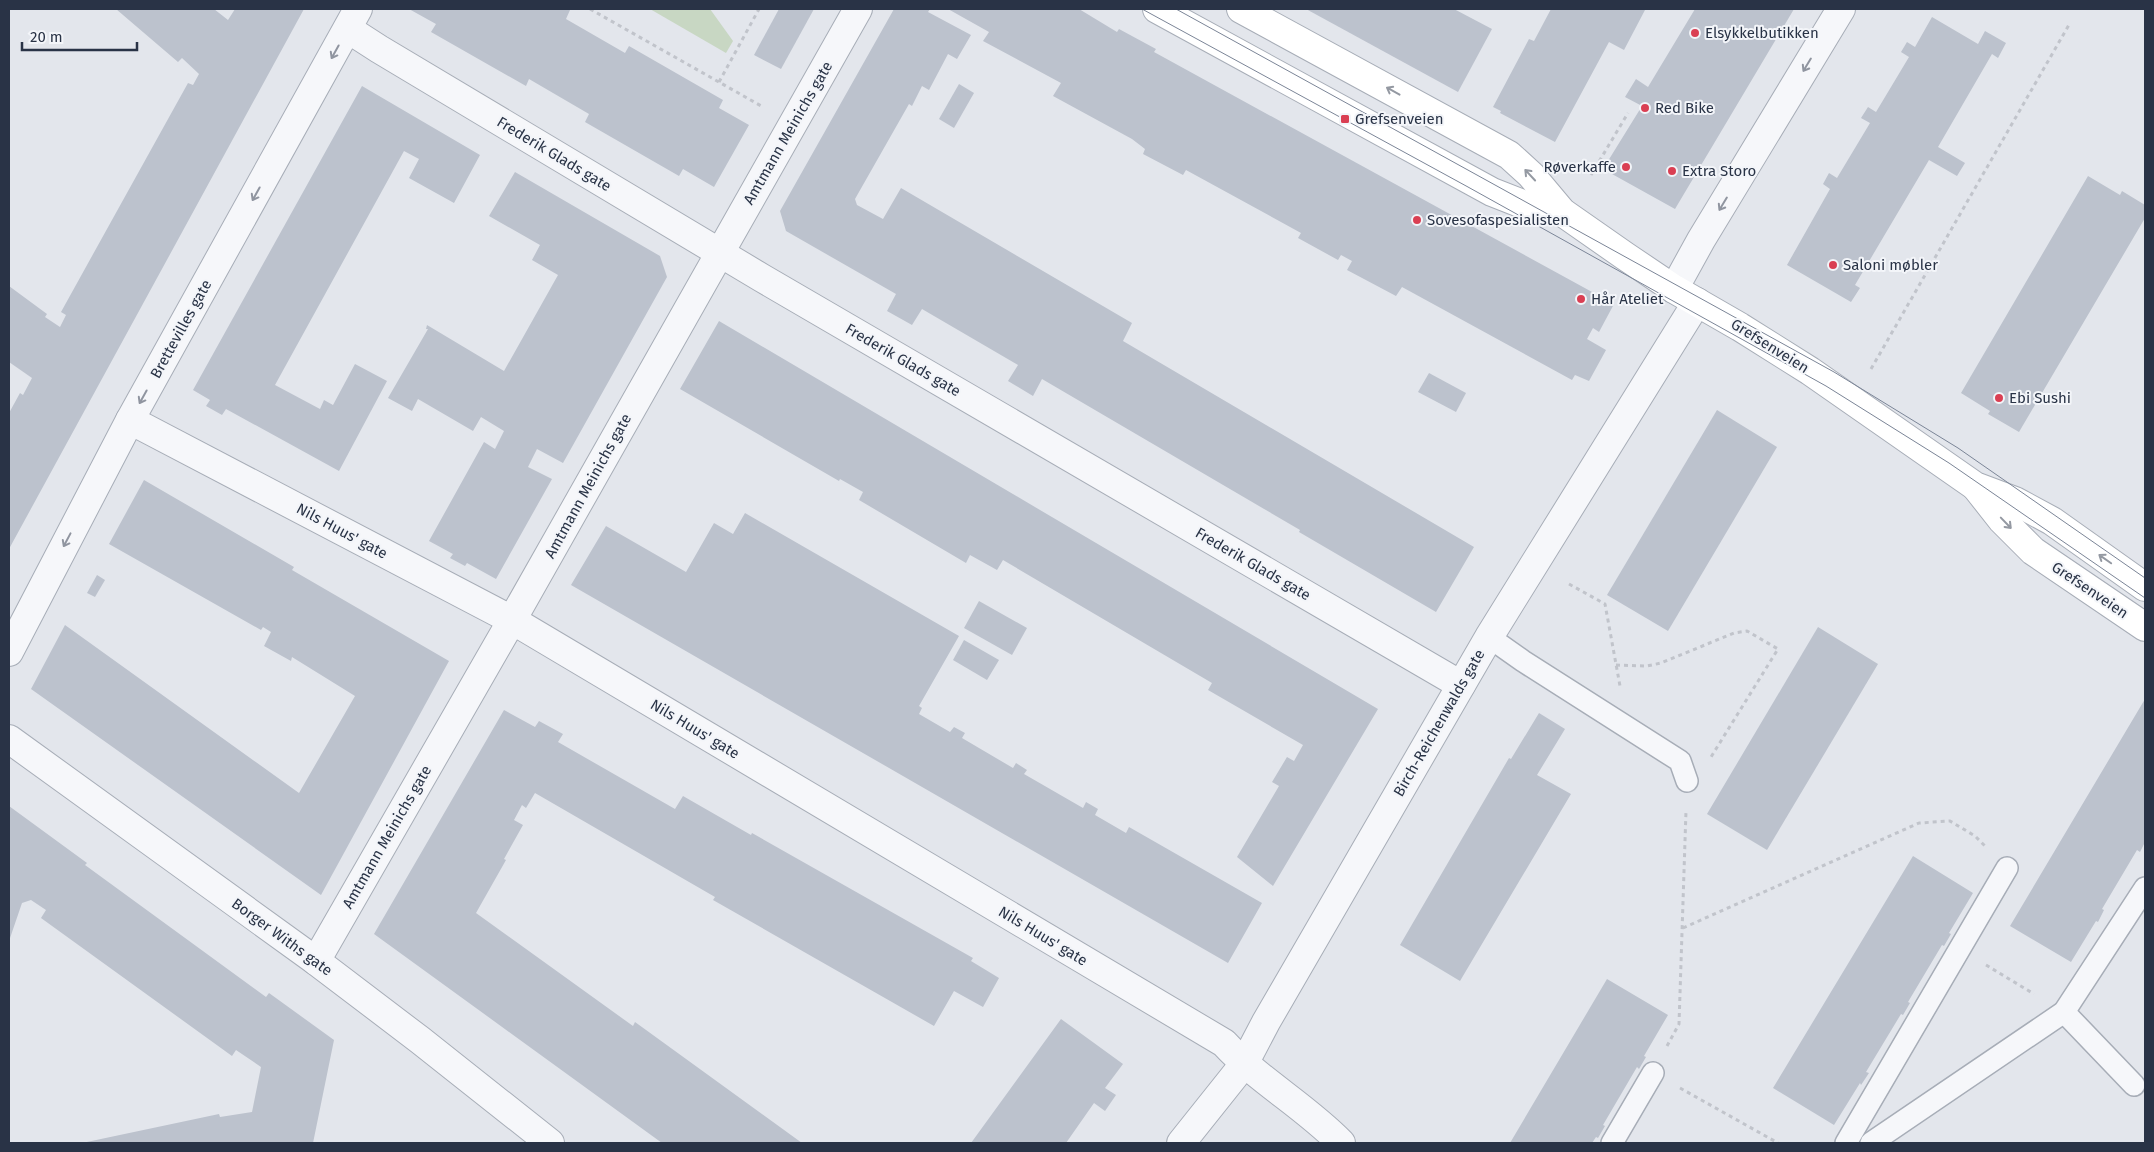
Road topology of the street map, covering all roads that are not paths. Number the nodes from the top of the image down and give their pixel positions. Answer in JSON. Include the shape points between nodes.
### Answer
{"nodes":[{"id":1,"x":858,"y":9,"type":"edge"},
{"id":2,"x":1157,"y":9,"type":"edge"},
{"id":3,"x":1241,"y":9,"type":"edge"},
{"id":4,"x":1841,"y":9,"type":"edge"},
{"id":5,"x":353,"y":19,"type":"edge"},
{"id":6,"x":1562,"y":212,"type":"junction"},
{"id":7,"x":719,"y":253,"type":"junction"},
{"id":8,"x":1686,"y":295,"type":"junction"},
{"id":9,"x":130,"y":420,"type":"junction"},
{"id":10,"x":1975,"y":486,"type":"junction"},
{"id":11,"x":2145,"y":587,"type":"edge"},
{"id":12,"x":512,"y":620,"type":"junction"},
{"id":13,"x":2145,"y":627,"type":"edge"},
{"id":14,"x":1489,"y":637,"type":"junction"},
{"id":15,"x":9,"y":652,"type":"edge"},
{"id":16,"x":1461,"y":685,"type":"junction"},
{"id":17,"x":9,"y":739,"type":"edge"},
{"id":18,"x":1687,"y":781,"type":"road end"},
{"id":19,"x":2007,"y":868,"type":"road end"},
{"id":20,"x":2145,"y":888,"type":"edge"},
{"id":21,"x":316,"y":961,"type":"junction"},
{"id":22,"x":2064,"y":1012,"type":"junction"},
{"id":23,"x":1244,"y":1064,"type":"junction"},
{"id":24,"x":1653,"y":1073,"type":"road end"},
{"id":25,"x":2134,"y":1086,"type":"dead end"},
{"id":26,"x":550,"y":1143,"type":"edge"},
{"id":27,"x":1181,"y":1143,"type":"edge"},
{"id":28,"x":1342,"y":1143,"type":"edge"},
{"id":29,"x":1612,"y":1143,"type":"edge"},
{"id":30,"x":1846,"y":1143,"type":"edge"},
{"id":31,"x":1871,"y":1143,"type":"edge"}],
"edges":[{"from":1,"to":7,"type":"street","name":"Amtmann Meinichs gate"},
{"from":2,"to":6,"type":"main road","name":"Grefsenveien","via":[[1492,192],[1525,205]]},
{"from":6,"to":3,"type":"main road","name":"Grefsenveien","one_way":true,"via":[[1509,155]]},
{"from":4,"to":8,"type":"street","name":"Birch-Reichenwalds gate","one_way":true,"via":[[1701,240]]},
{"from":5,"to":7,"type":"street","name":"Frederik Glads gate","via":[[379,49]]},
{"from":5,"to":9,"type":"street","name":"Brettevilles gate","one_way":true},
{"from":6,"to":8,"type":"main road","name":"Grefsenveien"},
{"from":7,"to":12,"type":"street","name":"Amtmann Meinichs gate"},
{"from":7,"to":16,"type":"street","name":"Frederik Glads gate"},
{"from":8,"to":10,"type":"main road","name":"Grefsenveien","via":[[1810,371]]},
{"from":8,"to":14,"type":"street","name":"Birch-Reichenwalds gate"},
{"from":9,"to":12,"type":"street","name":"Nils Huus' gate"},
{"from":9,"to":15,"type":"street","name":"Brettevilles gate","one_way":true},
{"from":11,"to":10,"type":"main road","name":"Grefsenveien","one_way":true,"via":[[2052,521],[2015,501]]},
{"from":10,"to":13,"type":"main road","name":"Grefsenveien","one_way":true,"via":[[2033,551]]},
{"from":12,"to":21,"type":"street","name":"Amtmann Meinichs gate"},
{"from":12,"to":23,"type":"street","name":"Nils Huus' gate","via":[[1224,1043]]},
{"from":14,"to":16,"type":"street","name":"Birch-Reichenwalds gate"},
{"from":14,"to":18,"type":"lane","via":[[1680,761]]},
{"from":16,"to":23,"type":"street","name":"Birch-Reichenwalds gate"},
{"from":17,"to":21,"type":"street","name":"Borger Withs gate"},
{"from":19,"to":30,"type":"lane"},
{"from":20,"to":22,"type":"lane"},
{"from":21,"to":26,"type":"street","name":"Borger Withs gate"},
{"from":22,"to":25,"type":"lane"},
{"from":22,"to":31,"type":"lane"},
{"from":23,"to":27,"type":"street","name":"Birch-Reichenwalds gate"},
{"from":23,"to":28,"type":"street","name":"Nils Huus' gate","via":[[1323,1124]]},
{"from":24,"to":29,"type":"lane"}]}
